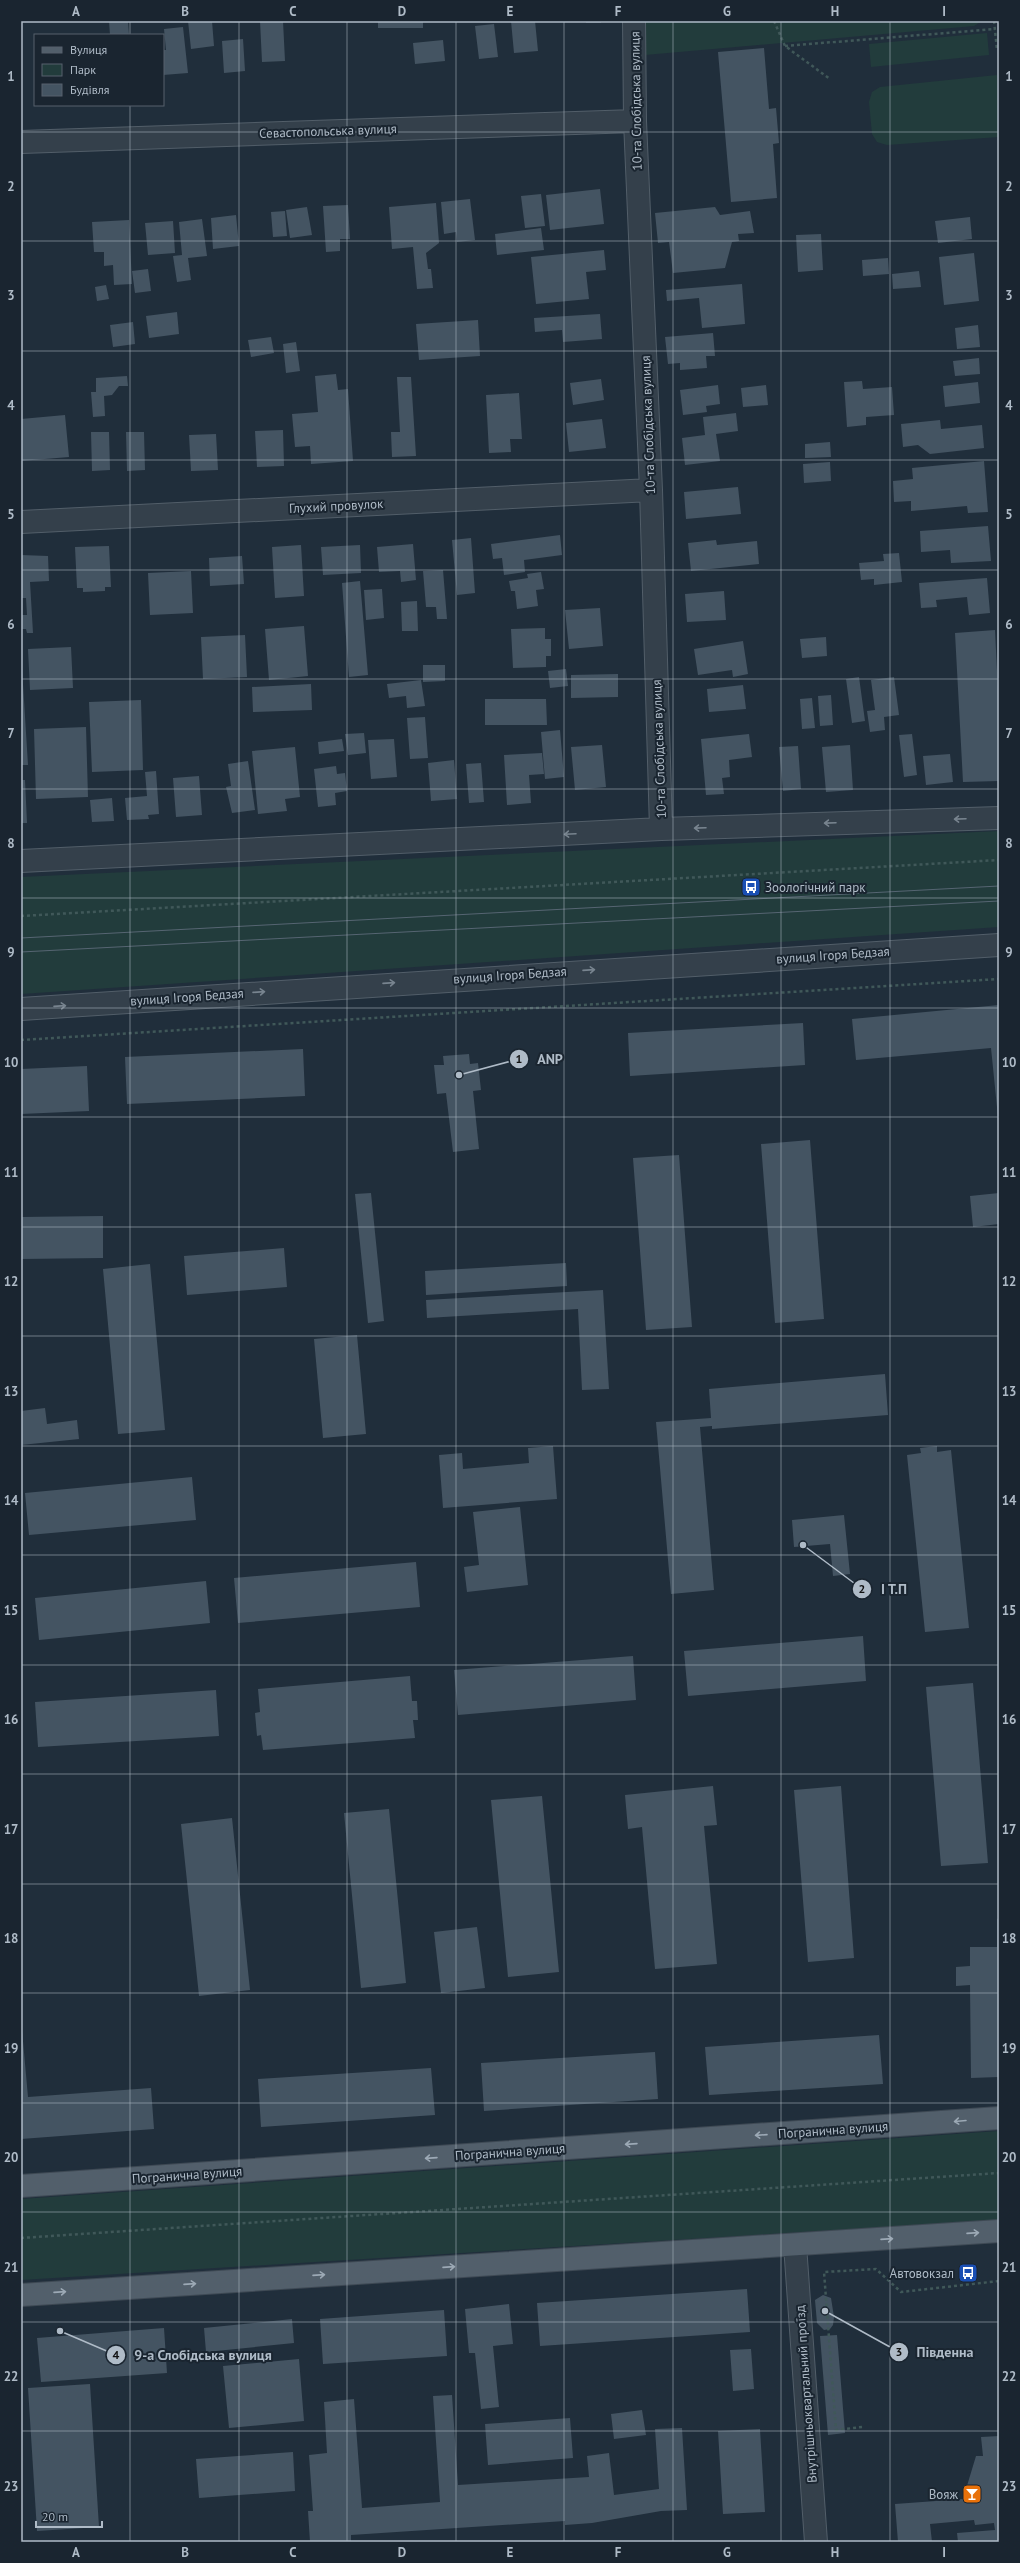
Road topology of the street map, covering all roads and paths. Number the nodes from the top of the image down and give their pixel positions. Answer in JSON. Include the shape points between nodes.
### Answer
{"nodes":[{"id":1,"x":634,"y":21,"type":"edge"},
{"id":2,"x":774,"y":21,"type":"edge"},
{"id":3,"x":994,"y":21,"type":"edge"},
{"id":4,"x":995,"y":29,"type":"junction"},
{"id":5,"x":785,"y":46,"type":"junction"},
{"id":6,"x":998,"y":50,"type":"dead end"},
{"id":7,"x":830,"y":79,"type":"dead end"},
{"id":8,"x":635,"y":121,"type":"junction"},
{"id":9,"x":21,"y":142,"type":"edge"},
{"id":10,"x":651,"y":490,"type":"junction"},
{"id":11,"x":21,"y":522,"type":"edge"},
{"id":12,"x":999,"y":818,"type":"edge"},
{"id":13,"x":661,"y":829,"type":"junction"},
{"id":14,"x":999,"y":860,"type":"edge"},
{"id":15,"x":21,"y":861,"type":"edge"},
{"id":16,"x":21,"y":916,"type":"edge"},
{"id":17,"x":999,"y":945,"type":"edge"},
{"id":18,"x":999,"y":979,"type":"edge"},
{"id":19,"x":21,"y":1009,"type":"edge"},
{"id":20,"x":21,"y":1040,"type":"edge"},
{"id":21,"x":999,"y":2118,"type":"edge"},
{"id":22,"x":999,"y":2173,"type":"edge"},
{"id":23,"x":21,"y":2186,"type":"edge"},
{"id":24,"x":999,"y":2231,"type":"edge"},
{"id":25,"x":21,"y":2238,"type":"edge"},
{"id":26,"x":795,"y":2245,"type":"junction"},
{"id":27,"x":999,"y":2282,"type":"edge"},
{"id":28,"x":21,"y":2295,"type":"edge"},
{"id":29,"x":862,"y":2428,"type":"dead end"},
{"id":30,"x":816,"y":2542,"type":"edge"}],
"edges":[{"from":1,"to":8,"type":"street","name":"10-та Слобідська вулиця"},
{"from":2,"to":5,"type":"path"},
{"from":3,"to":4,"type":"path"},
{"from":4,"to":5,"type":"path"},
{"from":4,"to":6,"type":"path"},
{"from":5,"to":7,"type":"path"},
{"from":8,"to":9,"type":"street","name":"Севастопольська вулиця"},
{"from":8,"to":10,"type":"street","name":"10-та Слобідська вулиця"},
{"from":10,"to":11,"type":"street","name":"Глухий провулок"},
{"from":10,"to":13,"type":"street","name":"10-та Слобідська вулиця"},
{"from":12,"to":13,"type":"street","one_way":true},
{"from":13,"to":15,"type":"street","one_way":true},
{"from":14,"to":16,"type":"path"},
{"from":19,"to":17,"type":"street","name":"вулиця Ігоря Бедзая","one_way":true},
{"from":18,"to":20,"type":"path"},
{"from":21,"to":23,"type":"main road","name":"Погранична вулиця","one_way":true},
{"from":22,"to":25,"type":"path"},
{"from":26,"to":24,"type":"main road","one_way":true},
{"from":28,"to":26,"type":"main road","one_way":true},
{"from":26,"to":30,"type":"street","name":"Внутрішньоквартальний проїзд"},
{"from":27,"to":29,"type":"path","via":[[901,2292],[876,2269],[824,2272],[836,2430]]}]}
